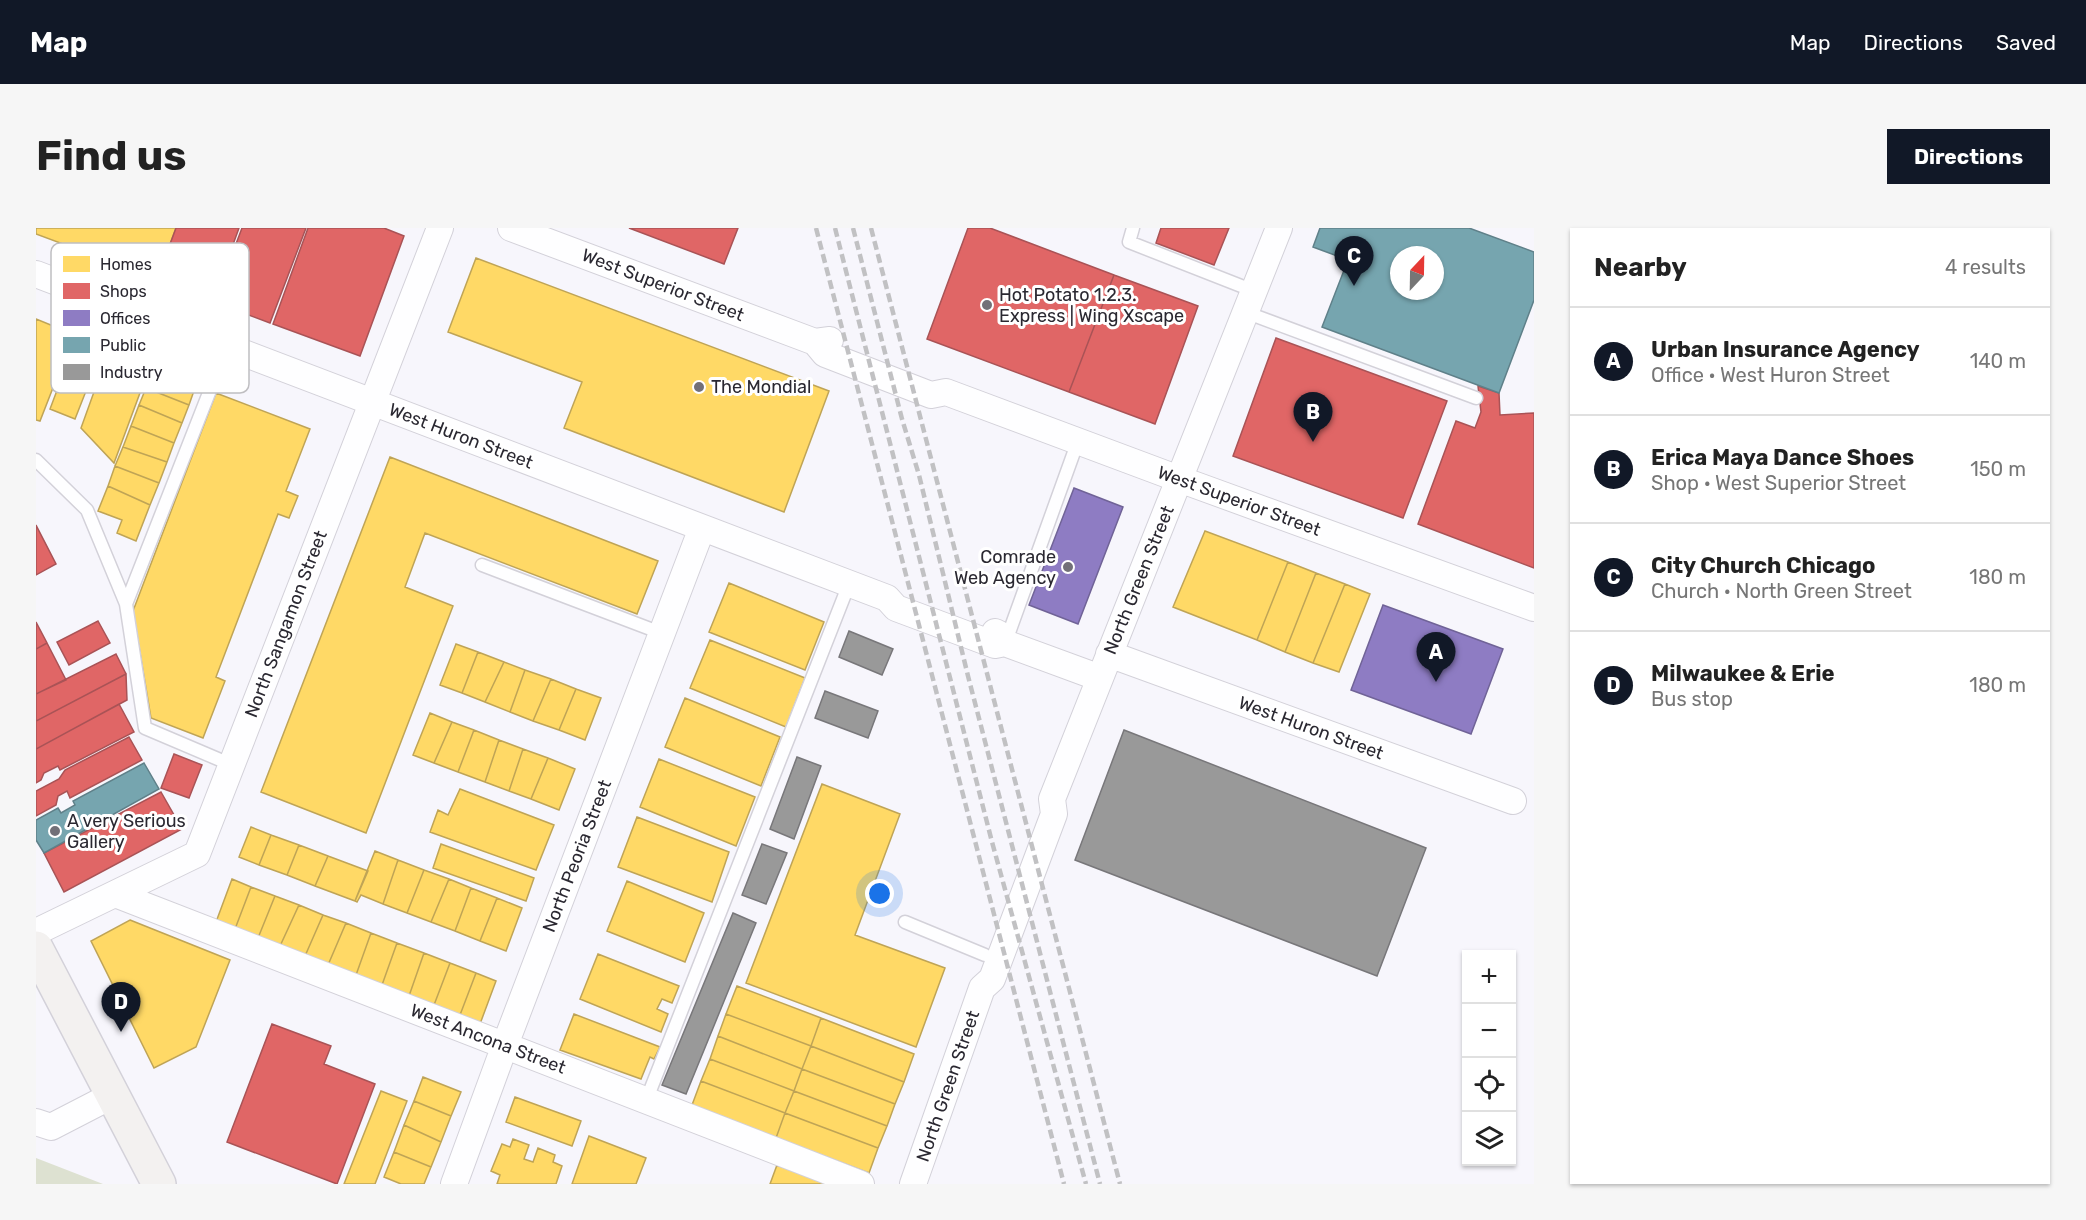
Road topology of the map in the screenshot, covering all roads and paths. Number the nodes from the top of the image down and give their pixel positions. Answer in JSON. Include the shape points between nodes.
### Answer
{"nodes":[{"id":1,"x":441,"y":228,"type":"edge"},
{"id":2,"x":511,"y":228,"type":"edge"},
{"id":3,"x":1133,"y":228,"type":"edge"},
{"id":4,"x":1279,"y":228,"type":"edge"},
{"id":5,"x":36,"y":274,"type":"edge"},
{"id":6,"x":51,"y":280,"type":"edge"},
{"id":7,"x":1250,"y":301,"type":"junction"},
{"id":8,"x":249,"y":355,"type":"edge"},
{"id":9,"x":209,"y":393,"type":"edge"},
{"id":10,"x":1476,"y":399,"type":"dead end"},
{"id":11,"x":373,"y":403,"type":"junction"},
{"id":12,"x":1078,"y":441,"type":"junction"},
{"id":13,"x":36,"y":460,"type":"edge"},
{"id":14,"x":1179,"y":480,"type":"junction"},
{"id":15,"x":702,"y":528,"type":"junction"},
{"id":16,"x":482,"y":565,"type":"dead end"},
{"id":17,"x":849,"y":584,"type":"junction"},
{"id":18,"x":126,"y":604,"type":"junction"},
{"id":19,"x":1534,"y":608,"type":"edge"},
{"id":20,"x":661,"y":633,"type":"junction"},
{"id":21,"x":1005,"y":643,"type":"junction"},
{"id":22,"x":1109,"y":654,"type":"junction"},
{"id":23,"x":1100,"y":678,"type":"junction"},
{"id":24,"x":232,"y":765,"type":"junction"},
{"id":25,"x":1052,"y":799,"type":"junction"},
{"id":26,"x":1514,"y":801,"type":"dead end"},
{"id":27,"x":115,"y":894,"type":"junction"},
{"id":28,"x":904,"y":922,"type":"dead end"},
{"id":29,"x":36,"y":932,"type":"edge"},
{"id":30,"x":36,"y":948,"type":"edge"},
{"id":31,"x":985,"y":955,"type":"junction"},
{"id":32,"x":982,"y":988,"type":"junction"},
{"id":33,"x":505,"y":1046,"type":"junction"},
{"id":34,"x":113,"y":1095,"type":"junction"},
{"id":35,"x":646,"y":1101,"type":"junction"},
{"id":36,"x":36,"y":1122,"type":"edge"},
{"id":37,"x":159,"y":1184,"type":"edge"},
{"id":38,"x":454,"y":1184,"type":"edge"},
{"id":39,"x":861,"y":1184,"type":"edge"},
{"id":40,"x":913,"y":1184,"type":"edge"}],
"edges":[{"from":1,"to":11,"type":"street","name":"North Sangamon Street"},
{"from":2,"to":12,"type":"street","name":"West Superior Street","via":[[815,342],[830,340],[937,380],[946,392]]},
{"from":3,"to":7,"type":"lane","via":[[1128,242]]},
{"from":4,"to":7,"type":"street","name":"North Green Street"},
{"from":5,"to":6,"type":"street","name":"West Huron Street"},
{"from":7,"to":10,"type":"lane"},
{"from":7,"to":14,"type":"street","name":"North Green Street"},
{"from":8,"to":11,"type":"street","name":"West Huron Street"},
{"from":9,"to":18,"type":"lane"},
{"from":11,"to":15,"type":"street","name":"West Huron Street"},
{"from":11,"to":24,"type":"street","name":"North Sangamon Street"},
{"from":12,"to":14,"type":"street","name":"West Superior Street"},
{"from":12,"to":21,"type":"lane"},
{"from":13,"to":18,"type":"lane","via":[[87,510]]},
{"from":14,"to":19,"type":"street","name":"West Superior Street"},
{"from":14,"to":22,"type":"street","name":"North Green Street"},
{"from":15,"to":17,"type":"street","name":"West Huron Street"},
{"from":15,"to":20,"type":"street","name":"North Peoria Street"},
{"from":16,"to":20,"type":"lane"},
{"from":17,"to":21,"type":"street","name":"West Huron Street","via":[[887,598],[900,596],[999,634]]},
{"from":17,"to":35,"type":"lane"},
{"from":18,"to":24,"type":"lane","via":[[145,728]]},
{"from":20,"to":33,"type":"street","name":"North Peoria Street"},
{"from":21,"to":23,"type":"street","name":"West Huron Street"},
{"from":22,"to":23,"type":"street","name":"North Green Street"},
{"from":22,"to":26,"type":"street","name":"West Huron Street"},
{"from":23,"to":25,"type":"street","name":"North Green Street"},
{"from":24,"to":27,"type":"street","name":"North Sangamon Street","via":[[197,854]]},
{"from":25,"to":31,"type":"street","name":"North Green Street","via":[[1040,807]]},
{"from":25,"to":32,"type":"street","name":"North Green Street","via":[[1054,814],[1050,825],[992,979]]},
{"from":27,"to":29,"type":"street","name":"North Sangamon Street"},
{"from":27,"to":33,"type":"street","name":"West Ancona Street"},
{"from":28,"to":31,"type":"lane"},
{"from":30,"to":34,"type":"main road"},
{"from":31,"to":32,"type":"street","name":"North Green Street","via":[[978,974]]},
{"from":32,"to":40,"type":"street","name":"North Green Street"},
{"from":33,"to":35,"type":"street","name":"West Ancona Street"},
{"from":33,"to":38,"type":"street","name":"North Peoria Street"},
{"from":34,"to":36,"type":"street","via":[[51,1127]]},
{"from":34,"to":37,"type":"main road"},
{"from":35,"to":39,"type":"street","name":"West Ancona Street"}]}
